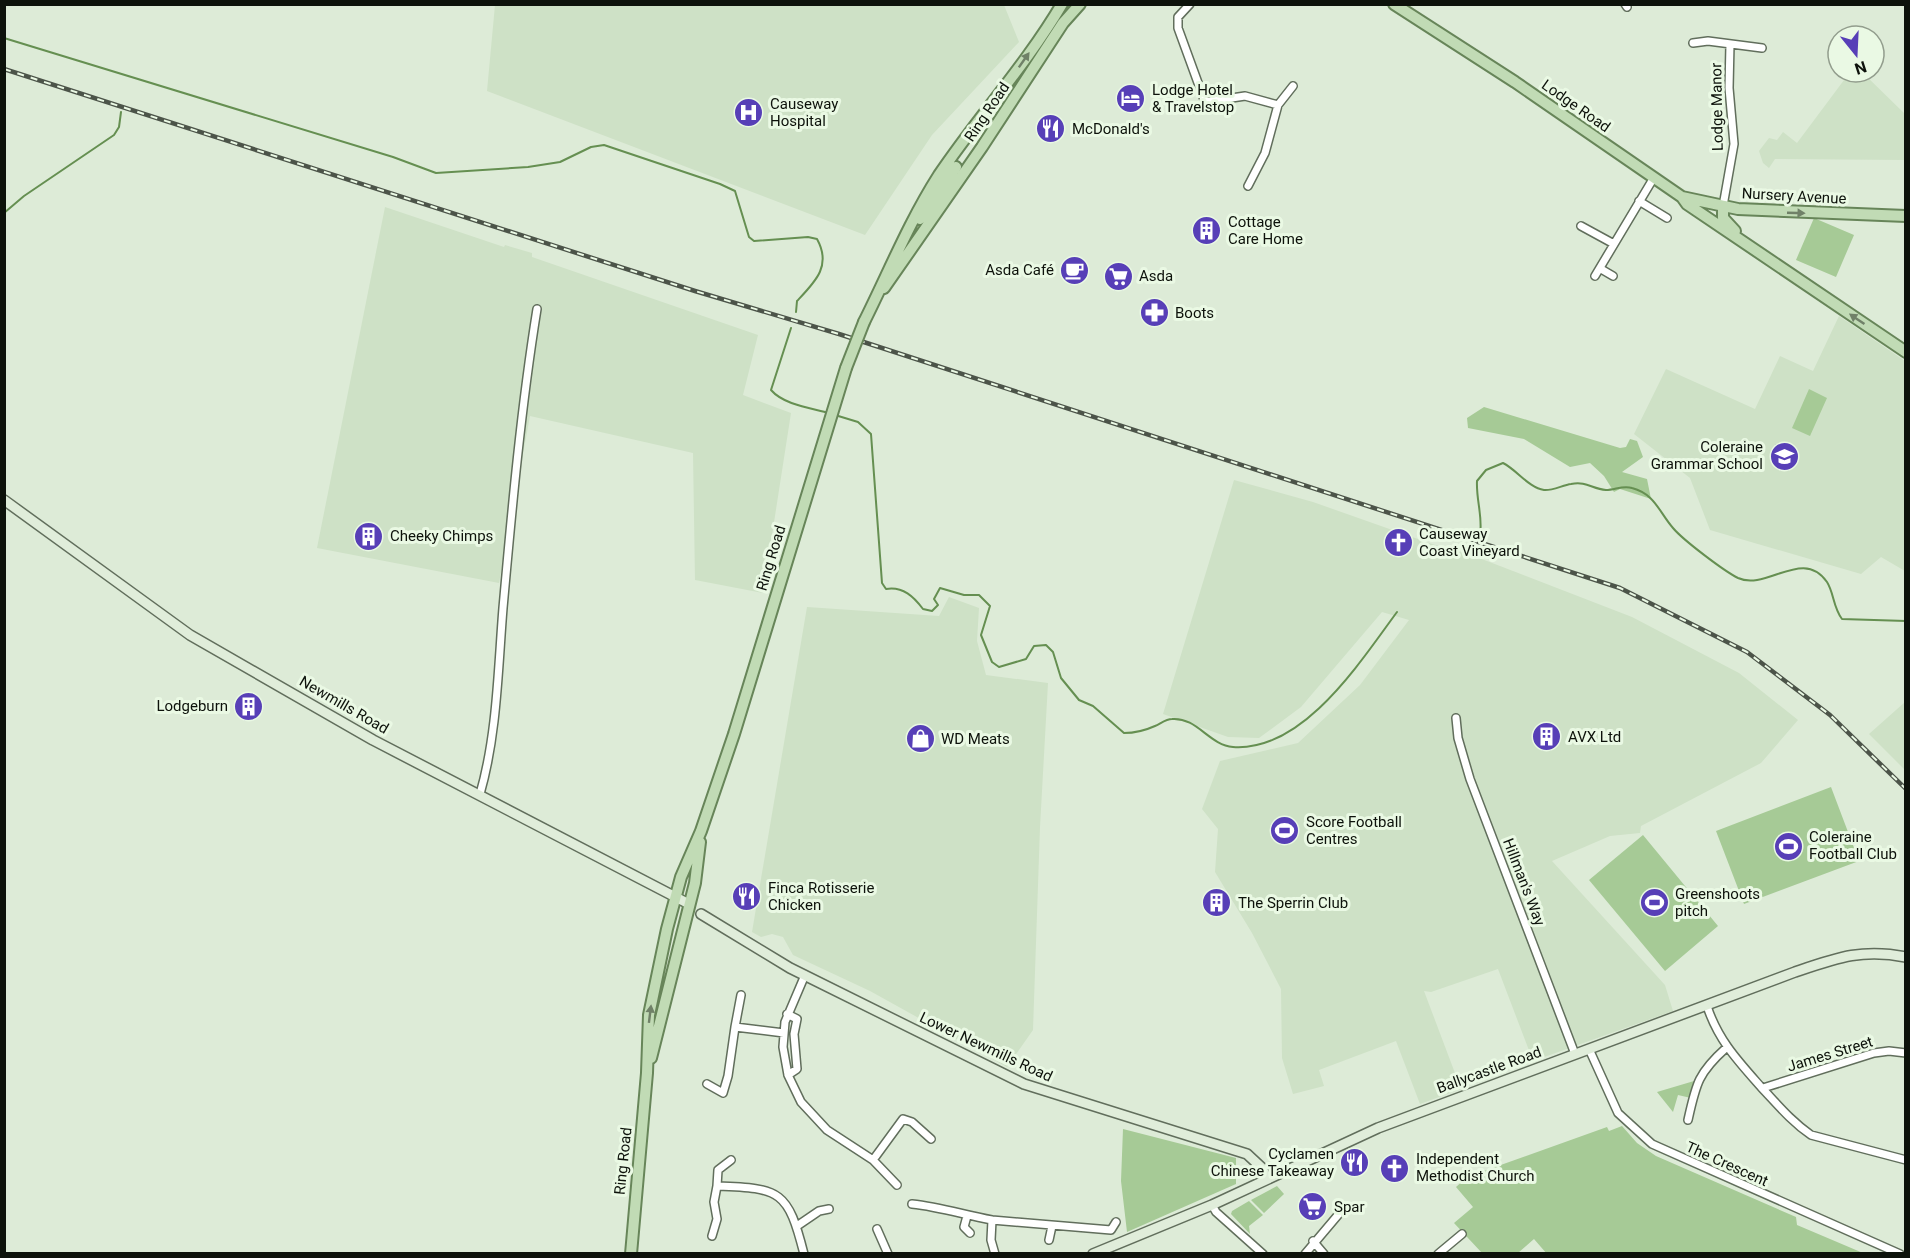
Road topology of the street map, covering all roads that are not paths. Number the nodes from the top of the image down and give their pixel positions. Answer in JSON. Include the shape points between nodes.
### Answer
{"nodes":[{"id":1,"x":1062,"y":4,"type":"edge"},
{"id":2,"x":1080,"y":4,"type":"edge"},
{"id":3,"x":1190,"y":4,"type":"edge"},
{"id":4,"x":1394,"y":4,"type":"edge"},
{"id":5,"x":1693,"y":43,"type":"dead end"},
{"id":6,"x":1730,"y":44,"type":"junction"},
{"id":7,"x":1762,"y":48,"type":"dead end"},
{"id":8,"x":1293,"y":86,"type":"dead end"},
{"id":9,"x":1278,"y":105,"type":"junction"},
{"id":10,"x":956,"y":167,"type":"dead end"},
{"id":11,"x":1653,"y":178,"type":"junction"},
{"id":12,"x":1248,"y":186,"type":"dead end"},
{"id":13,"x":1682,"y":197,"type":"junction"},
{"id":14,"x":1639,"y":201,"type":"junction"},
{"id":15,"x":1723,"y":206,"type":"junction"},
{"id":16,"x":1738,"y":209,"type":"junction"},
{"id":17,"x":1905,"y":216,"type":"edge"},
{"id":18,"x":1667,"y":218,"type":"dead end"},
{"id":19,"x":1581,"y":226,"type":"dead end"},
{"id":20,"x":1736,"y":232,"type":"junction"},
{"id":21,"x":1614,"y":244,"type":"junction"},
{"id":22,"x":1601,"y":269,"type":"junction"},
{"id":23,"x":886,"y":272,"type":"junction"},
{"id":24,"x":1595,"y":276,"type":"dead end"},
{"id":25,"x":1613,"y":276,"type":"dead end"},
{"id":26,"x":878,"y":295,"type":"junction"},
{"id":27,"x":537,"y":309,"type":"dead end"},
{"id":28,"x":1905,"y":352,"type":"edge"},
{"id":29,"x":4,"y":500,"type":"edge"},
{"id":30,"x":1456,"y":718,"type":"dead end"},
{"id":31,"x":480,"y":794,"type":"junction"},
{"id":32,"x":701,"y":831,"type":"junction"},
{"id":33,"x":676,"y":897,"type":"junction"},
{"id":34,"x":689,"y":904,"type":"junction"},
{"id":35,"x":701,"y":914,"type":"dead end"},
{"id":36,"x":1905,"y":957,"type":"edge"},
{"id":37,"x":806,"y":975,"type":"junction"},
{"id":38,"x":741,"y":995,"type":"dead end"},
{"id":39,"x":1707,"y":1006,"type":"junction"},
{"id":40,"x":787,"y":1014,"type":"junction"},
{"id":41,"x":735,"y":1027,"type":"junction"},
{"id":42,"x":784,"y":1033,"type":"junction"},
{"id":43,"x":1726,"y":1048,"type":"junction"},
{"id":44,"x":1589,"y":1049,"type":"junction"},
{"id":45,"x":1905,"y":1053,"type":"edge"},
{"id":46,"x":1575,"y":1054,"type":"junction"},
{"id":47,"x":647,"y":1072,"type":"junction"},
{"id":48,"x":788,"y":1075,"type":"junction"},
{"id":49,"x":707,"y":1084,"type":"dead end"},
{"id":50,"x":1763,"y":1089,"type":"junction"},
{"id":51,"x":1688,"y":1120,"type":"dead end"},
{"id":52,"x":931,"y":1139,"type":"dead end"},
{"id":53,"x":731,"y":1160,"type":"dead end"},
{"id":54,"x":873,"y":1160,"type":"junction"},
{"id":55,"x":1905,"y":1160,"type":"edge"},
{"id":56,"x":1267,"y":1178,"type":"junction"},
{"id":57,"x":897,"y":1185,"type":"dead end"},
{"id":58,"x":717,"y":1186,"type":"junction"},
{"id":59,"x":912,"y":1203,"type":"dead end"},
{"id":60,"x":1212,"y":1205,"type":"junction"},
{"id":61,"x":829,"y":1209,"type":"dead end"},
{"id":62,"x":1338,"y":1215,"type":"dead end"},
{"id":63,"x":967,"y":1216,"type":"junction"},
{"id":64,"x":992,"y":1220,"type":"junction"},
{"id":65,"x":1116,"y":1222,"type":"dead end"},
{"id":66,"x":797,"y":1226,"type":"junction"},
{"id":67,"x":1052,"y":1226,"type":"junction"},
{"id":68,"x":877,"y":1229,"type":"dead end"},
{"id":69,"x":970,"y":1233,"type":"dead end"},
{"id":70,"x":1462,"y":1234,"type":"dead end"},
{"id":71,"x":712,"y":1236,"type":"dead end"},
{"id":72,"x":1048,"y":1240,"type":"dead end"},
{"id":73,"x":1313,"y":1241,"type":"junction"},
{"id":74,"x":1440,"y":1253,"type":"edge"},
{"id":75,"x":631,"y":1254,"type":"edge"},
{"id":76,"x":804,"y":1254,"type":"edge"},
{"id":77,"x":888,"y":1254,"type":"edge"},
{"id":78,"x":995,"y":1254,"type":"edge"},
{"id":79,"x":1093,"y":1254,"type":"edge"},
{"id":80,"x":1263,"y":1254,"type":"edge"},
{"id":81,"x":1305,"y":1254,"type":"edge"},
{"id":82,"x":1324,"y":1254,"type":"edge"},
{"id":83,"x":1900,"y":1254,"type":"edge"}],
"edges":[{"from":23,"to":1,"type":"main road","name":"Ring Road","one_way":true,"via":[[938,177]]},
{"from":2,"to":26,"type":"main road","name":"Ring Road","via":[[1063,23]]},
{"from":3,"to":9,"type":"street","via":[[1178,17],[1178,28],[1205,102],[1245,96]]},
{"from":4,"to":11,"type":"main road","name":"Lodge Road"},
{"from":5,"to":6,"type":"street"},
{"from":6,"to":7,"type":"street"},
{"from":6,"to":15,"type":"street","name":"Lodge Manor","via":[[1734,144]]},
{"from":8,"to":9,"type":"street"},
{"from":9,"to":12,"type":"street","via":[[1266,153]]},
{"from":10,"to":23,"type":"main road"},
{"from":11,"to":13,"type":"main road","name":"Lodge Road"},
{"from":11,"to":14,"type":"street"},
{"from":13,"to":15,"type":"main road","name":"Nursery Avenue"},
{"from":13,"to":20,"type":"main road","name":"Lodge Road","via":[[1687,204]]},
{"from":14,"to":18,"type":"street"},
{"from":14,"to":21,"type":"street"},
{"from":15,"to":16,"type":"main road","name":"Nursery Avenue"},
{"from":15,"to":20,"type":"main road","name":"Lodge Road","via":[[1723,218]]},
{"from":16,"to":17,"type":"main road","name":"Nursery Avenue","one_way":true},
{"from":16,"to":20,"type":"main road"},
{"from":19,"to":21,"type":"street"},
{"from":28,"to":20,"type":"main road","name":"Lodge Road","one_way":true},
{"from":21,"to":22,"type":"street"},
{"from":22,"to":24,"type":"street"},
{"from":22,"to":25,"type":"street"},
{"from":23,"to":26,"type":"main road","name":"Ring Road"},
{"from":26,"to":32,"type":"main road","name":"Ring Road","bridge":true,"via":[[832,406]]},
{"from":27,"to":31,"type":"street","via":[[514,490],[494,710]]},
{"from":29,"to":31,"type":"street","name":"Newmills Road","via":[[190,635],[373,740]]},
{"from":30,"to":46,"type":"street","name":"Hillman's Way","via":[[1470,779]]},
{"from":31,"to":33,"type":"street","name":"Newmills Road"},
{"from":32,"to":33,"type":"main road","name":"Ring Road"},
{"from":32,"to":34,"type":"main road","name":"Ring Road"},
{"from":33,"to":34,"type":"street","name":"Newmills Road"},
{"from":47,"to":33,"type":"main road","name":"Ring Road","one_way":true,"via":[[649,1015]]},
{"from":34,"to":47,"type":"main road","name":"Ring Road"},
{"from":35,"to":37,"type":"street","name":"Lower Newmills Road"},
{"from":36,"to":39,"type":"street","name":"Ballycastle Road","via":[[1881,952],[1842,956]]},
{"from":37,"to":40,"type":"street"},
{"from":37,"to":56,"type":"street","name":"Lower Newmills Road","via":[[1024,1084],[1247,1154],[1262,1167]]},
{"from":38,"to":41,"type":"street"},
{"from":39,"to":43,"type":"street"},
{"from":39,"to":44,"type":"street","name":"Ballycastle Road"},
{"from":40,"to":42,"type":"street"},
{"from":40,"to":48,"type":"street","via":[[797,1019],[797,1069]]},
{"from":41,"to":42,"type":"street"},
{"from":41,"to":49,"type":"street","via":[[723,1093]]},
{"from":42,"to":48,"type":"street"},
{"from":43,"to":50,"type":"street"},
{"from":43,"to":51,"type":"street","via":[[1705,1066]]},
{"from":44,"to":46,"type":"street","name":"Ballycastle Road"},
{"from":44,"to":83,"type":"street","name":"The Crescent","via":[[1618,1113],[1652,1144]]},
{"from":45,"to":50,"type":"street","name":"James Street","via":[[1874,1053]]},
{"from":46,"to":56,"type":"street","name":"Ballycastle Road","via":[[1378,1128]]},
{"from":47,"to":75,"type":"main road","name":"Ring Road"},
{"from":48,"to":54,"type":"street","via":[[801,1102],[827,1130]]},
{"from":50,"to":55,"type":"street","via":[[1787,1118],[1811,1135]]},
{"from":52,"to":54,"type":"street","via":[[903,1119]]},
{"from":53,"to":58,"type":"street","via":[[718,1170]]},
{"from":54,"to":57,"type":"street"},
{"from":56,"to":60,"type":"street","name":"Ballycastle Road"},
{"from":58,"to":66,"type":"street","via":[[772,1191],[786,1202]]},
{"from":58,"to":71,"type":"street","via":[[717,1219]]},
{"from":59,"to":63,"type":"street","via":[[944,1207]]},
{"from":60,"to":79,"type":"street","name":"Ballycastle Road"},
{"from":60,"to":80,"type":"street"},
{"from":61,"to":66,"type":"street"},
{"from":62,"to":73,"type":"street"},
{"from":63,"to":64,"type":"street"},
{"from":63,"to":69,"type":"street","via":[[964,1227]]},
{"from":64,"to":67,"type":"street"},
{"from":64,"to":78,"type":"street"},
{"from":65,"to":67,"type":"street","via":[[1111,1230]]},
{"from":66,"to":76,"type":"street"},
{"from":67,"to":72,"type":"street"},
{"from":68,"to":77,"type":"street"},
{"from":70,"to":74,"type":"street"},
{"from":73,"to":81,"type":"street"},
{"from":73,"to":82,"type":"street"}]}
